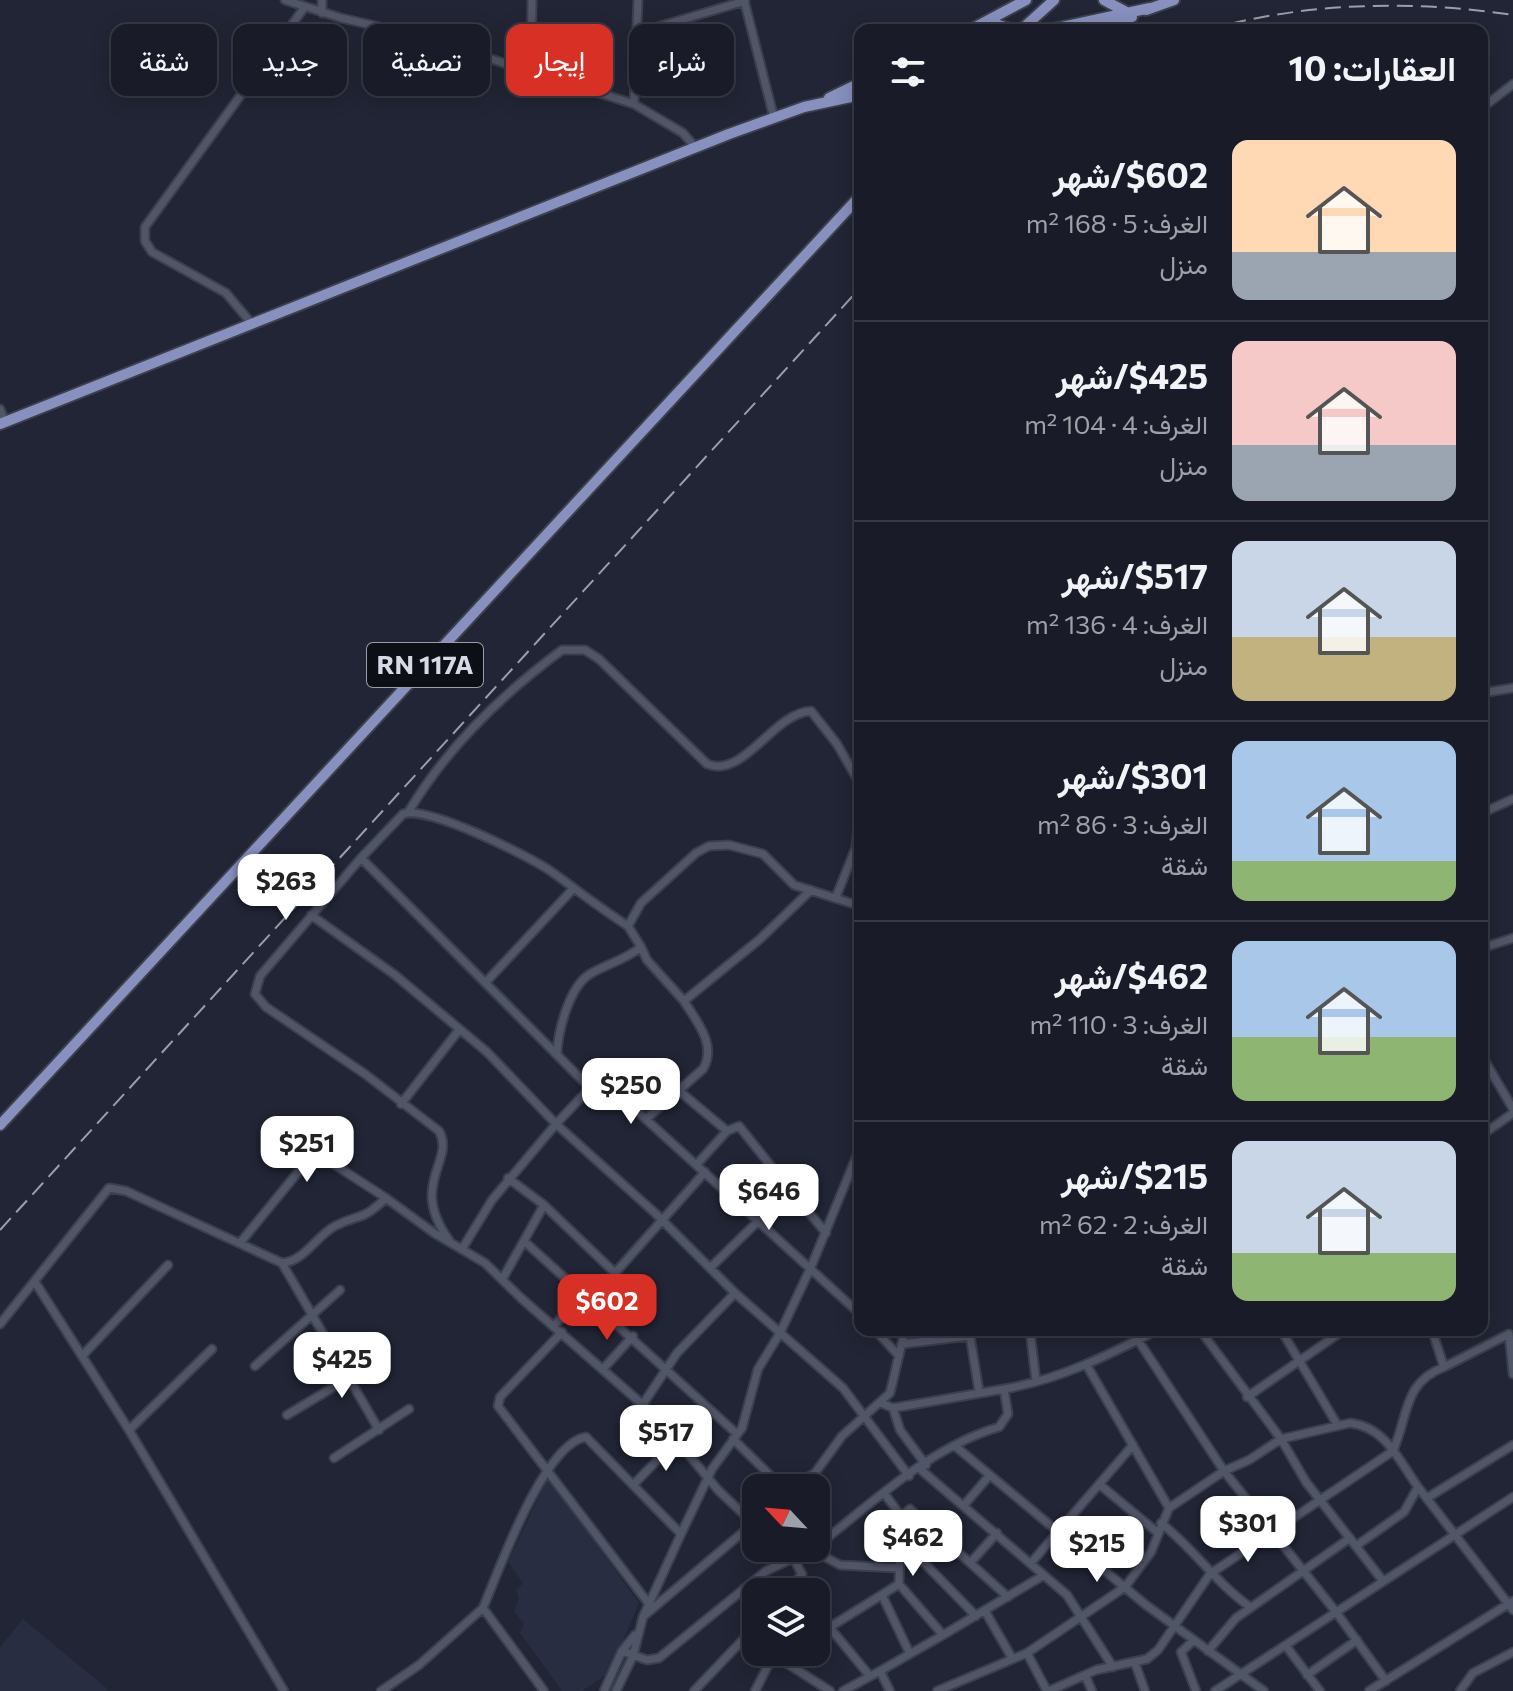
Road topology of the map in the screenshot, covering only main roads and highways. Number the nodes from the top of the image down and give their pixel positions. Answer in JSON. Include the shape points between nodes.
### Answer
{"nodes":[{"id":1,"x":1026,"y":0,"type":"edge"},
{"id":2,"x":1054,"y":0,"type":"edge"},
{"id":3,"x":1104,"y":0,"type":"edge"},
{"id":4,"x":1174,"y":0,"type":"edge"},
{"id":5,"x":1150,"y":8,"type":"junction"},
{"id":6,"x":1128,"y":13,"type":"junction"},
{"id":7,"x":988,"y":22,"type":"junction"},
{"id":8,"x":984,"y":24,"type":"edge"},
{"id":9,"x":1004,"y":24,"type":"edge"},
{"id":10,"x":1028,"y":24,"type":"edge"},
{"id":11,"x":1076,"y":24,"type":"edge"},
{"id":12,"x":1116,"y":24,"type":"edge"},
{"id":13,"x":854,"y":86,"type":"edge"},
{"id":14,"x":854,"y":97,"type":"edge"},
{"id":15,"x":848,"y":99,"type":"junction"},
{"id":16,"x":854,"y":101,"type":"edge"},
{"id":17,"x":817,"y":104,"type":"junction"},
{"id":18,"x":854,"y":203,"type":"edge"},
{"id":19,"x":3,"y":423,"type":"edge"},
{"id":20,"x":0,"y":1125,"type":"edge"}],
"edges":[{"from":1,"to":7,"type":"main road"},
{"from":2,"to":10,"type":"main road"},
{"from":3,"to":6,"type":"main road"},
{"from":4,"to":5,"type":"main road"},
{"from":5,"to":6,"type":"main road"},
{"from":5,"to":12,"type":"main road"},
{"from":6,"to":11,"type":"main road"},
{"from":7,"to":8,"type":"main road"},
{"from":7,"to":9,"type":"main road"},
{"from":13,"to":17,"type":"main road"},
{"from":14,"to":15,"type":"main road"},
{"from":15,"to":16,"type":"main road"},
{"from":15,"to":17,"type":"main road"},
{"from":17,"to":19,"type":"main road","via":[[695,147]]},
{"from":18,"to":20,"type":"main road","number":"RN 117A"}]}
